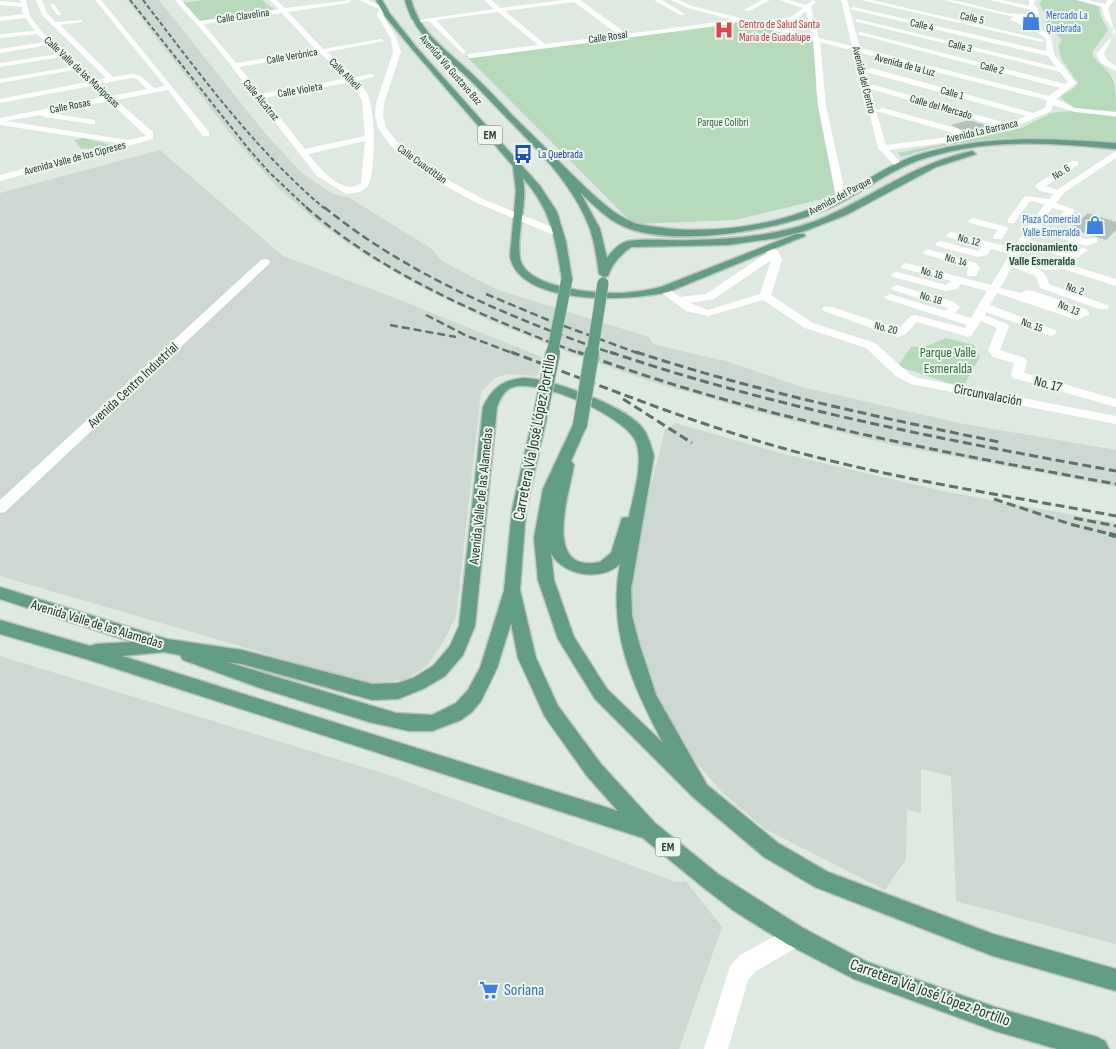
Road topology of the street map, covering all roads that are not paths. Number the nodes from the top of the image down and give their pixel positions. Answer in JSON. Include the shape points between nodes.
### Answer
{"nodes":[{"id":1,"x":39,"y":0,"type":"edge"},
{"id":2,"x":98,"y":0,"type":"edge"},
{"id":3,"x":178,"y":0,"type":"edge"},
{"id":4,"x":272,"y":0,"type":"edge"},
{"id":5,"x":362,"y":0,"type":"edge"},
{"id":6,"x":408,"y":0,"type":"edge"},
{"id":7,"x":487,"y":0,"type":"edge"},
{"id":8,"x":576,"y":0,"type":"edge"},
{"id":9,"x":657,"y":0,"type":"edge"},
{"id":10,"x":674,"y":0,"type":"edge"},
{"id":11,"x":695,"y":0,"type":"edge"},
{"id":12,"x":767,"y":0,"type":"edge"},
{"id":13,"x":782,"y":0,"type":"edge"},
{"id":14,"x":815,"y":0,"type":"edge"},
{"id":15,"x":844,"y":0,"type":"edge"},
{"id":16,"x":850,"y":0,"type":"edge"},
{"id":17,"x":864,"y":0,"type":"edge"},
{"id":18,"x":898,"y":0,"type":"edge"},
{"id":19,"x":946,"y":0,"type":"edge"},
{"id":20,"x":993,"y":0,"type":"edge"},
{"id":21,"x":1032,"y":0,"type":"edge"},
{"id":22,"x":1080,"y":0,"type":"edge"},
{"id":23,"x":1111,"y":0,"type":"edge"},
{"id":24,"x":349,"y":1,"type":"edge"},
{"id":25,"x":0,"y":3,"type":"edge"},
{"id":26,"x":23,"y":3,"type":"edge"},
{"id":27,"x":681,"y":3,"type":"junction"},
{"id":28,"x":380,"y":4,"type":"edge"},
{"id":29,"x":690,"y":7,"type":"junction"},
{"id":30,"x":808,"y":7,"type":"junction"},
{"id":31,"x":1105,"y":7,"type":"junction"},
{"id":32,"x":42,"y":8,"type":"junction"},
{"id":33,"x":1116,"y":8,"type":"edge"},
{"id":34,"x":674,"y":9,"type":"junction"},
{"id":35,"x":853,"y":9,"type":"junction"},
{"id":36,"x":1035,"y":9,"type":"junction"},
{"id":37,"x":284,"y":10,"type":"junction"},
{"id":38,"x":499,"y":10,"type":"junction"},
{"id":39,"x":747,"y":10,"type":"dead end"},
{"id":40,"x":59,"y":14,"type":"dead end"},
{"id":41,"x":27,"y":16,"type":"junction"},
{"id":42,"x":1018,"y":16,"type":"junction"},
{"id":43,"x":688,"y":17,"type":"dead end"},
{"id":44,"x":0,"y":18,"type":"edge"},
{"id":45,"x":1108,"y":18,"type":"junction"},
{"id":46,"x":431,"y":19,"type":"junction"},
{"id":47,"x":1116,"y":19,"type":"edge"},
{"id":48,"x":80,"y":20,"type":"dead end"},
{"id":49,"x":738,"y":20,"type":"junction"},
{"id":50,"x":415,"y":21,"type":"junction"},
{"id":51,"x":695,"y":21,"type":"dead end"},
{"id":52,"x":767,"y":21,"type":"dead end"},
{"id":53,"x":857,"y":21,"type":"junction"},
{"id":54,"x":197,"y":23,"type":"junction"},
{"id":55,"x":54,"y":24,"type":"junction"},
{"id":56,"x":702,"y":24,"type":"junction"},
{"id":57,"x":1116,"y":30,"type":"edge"},
{"id":58,"x":39,"y":32,"type":"junction"},
{"id":59,"x":860,"y":34,"type":"junction"},
{"id":60,"x":1116,"y":34,"type":"edge"},
{"id":61,"x":624,"y":35,"type":"junction"},
{"id":62,"x":1046,"y":35,"type":"junction"},
{"id":63,"x":0,"y":36,"type":"edge"},
{"id":64,"x":816,"y":40,"type":"junction"},
{"id":65,"x":381,"y":41,"type":"dead end"},
{"id":66,"x":1050,"y":42,"type":"junction"},
{"id":67,"x":51,"y":43,"type":"junction"},
{"id":68,"x":1112,"y":43,"type":"edge"},
{"id":69,"x":543,"y":46,"type":"junction"},
{"id":70,"x":0,"y":51,"type":"edge"},
{"id":71,"x":321,"y":51,"type":"junction"},
{"id":72,"x":860,"y":51,"type":"junction"},
{"id":73,"x":463,"y":52,"type":"dead end"},
{"id":74,"x":1050,"y":54,"type":"junction"},
{"id":75,"x":62,"y":55,"type":"junction"},
{"id":76,"x":471,"y":56,"type":"dead end"},
{"id":77,"x":0,"y":65,"type":"edge"},
{"id":78,"x":233,"y":66,"type":"junction"},
{"id":79,"x":76,"y":68,"type":"junction"},
{"id":80,"x":1116,"y":69,"type":"edge"},
{"id":81,"x":869,"y":70,"type":"junction"},
{"id":82,"x":1064,"y":71,"type":"junction"},
{"id":83,"x":371,"y":76,"type":"dead end"},
{"id":84,"x":112,"y":80,"type":"junction"},
{"id":85,"x":353,"y":80,"type":"junction"},
{"id":86,"x":0,"y":81,"type":"edge"},
{"id":87,"x":93,"y":84,"type":"junction"},
{"id":88,"x":170,"y":86,"type":"junction"},
{"id":89,"x":1066,"y":87,"type":"junction"},
{"id":90,"x":874,"y":88,"type":"junction"},
{"id":91,"x":152,"y":90,"type":"junction"},
{"id":92,"x":259,"y":97,"type":"junction"},
{"id":93,"x":110,"y":98,"type":"junction"},
{"id":94,"x":2,"y":101,"type":"edge"},
{"id":95,"x":1050,"y":104,"type":"junction"},
{"id":96,"x":880,"y":110,"type":"junction"},
{"id":97,"x":1075,"y":110,"type":"junction"},
{"id":98,"x":32,"y":114,"type":"junction"},
{"id":99,"x":1116,"y":114,"type":"edge"},
{"id":100,"x":1034,"y":116,"type":"junction"},
{"id":101,"x":0,"y":122,"type":"edge"},
{"id":102,"x":92,"y":122,"type":"dead end"},
{"id":103,"x":1008,"y":127,"type":"junction"},
{"id":104,"x":206,"y":134,"type":"dead end"},
{"id":105,"x":19,"y":135,"type":"dead end"},
{"id":106,"x":81,"y":135,"type":"junction"},
{"id":107,"x":150,"y":136,"type":"joint"},
{"id":108,"x":965,"y":136,"type":"junction"},
{"id":109,"x":389,"y":138,"type":"junction"},
{"id":110,"x":369,"y":140,"type":"junction"},
{"id":111,"x":132,"y":143,"type":"junction"},
{"id":112,"x":71,"y":144,"type":"junction"},
{"id":113,"x":1116,"y":146,"type":"edge"},
{"id":114,"x":888,"y":151,"type":"junction"},
{"id":115,"x":304,"y":152,"type":"junction"},
{"id":116,"x":1116,"y":154,"type":"edge"},
{"id":117,"x":85,"y":155,"type":"junction"},
{"id":118,"x":554,"y":162,"type":"junction"},
{"id":119,"x":1075,"y":163,"type":"dead end"},
{"id":120,"x":898,"y":164,"type":"junction"},
{"id":121,"x":4,"y":167,"type":"dead end"},
{"id":122,"x":517,"y":167,"type":"junction"},
{"id":123,"x":10,"y":175,"type":"junction"},
{"id":124,"x":0,"y":178,"type":"edge"},
{"id":125,"x":352,"y":191,"type":"joint"},
{"id":126,"x":842,"y":197,"type":"junction"},
{"id":127,"x":1053,"y":200,"type":"junction"},
{"id":128,"x":518,"y":217,"type":"junction"},
{"id":129,"x":824,"y":221,"type":"junction"},
{"id":130,"x":1011,"y":221,"type":"dead end"},
{"id":131,"x":1060,"y":222,"type":"dead end"},
{"id":132,"x":627,"y":225,"type":"junction"},
{"id":133,"x":969,"y":225,"type":"dead end"},
{"id":134,"x":1034,"y":227,"type":"junction"},
{"id":135,"x":558,"y":233,"type":"junction"},
{"id":136,"x":950,"y":235,"type":"dead end"},
{"id":137,"x":1065,"y":236,"type":"junction"},
{"id":138,"x":623,"y":239,"type":"junction"},
{"id":139,"x":1093,"y":240,"type":"dead end"},
{"id":140,"x":941,"y":244,"type":"dead end"},
{"id":141,"x":988,"y":244,"type":"junction"},
{"id":142,"x":771,"y":250,"type":"junction"},
{"id":143,"x":1083,"y":250,"type":"dead end"},
{"id":144,"x":1053,"y":251,"type":"junction"},
{"id":145,"x":1017,"y":252,"type":"junction"},
{"id":146,"x":926,"y":256,"type":"dead end"},
{"id":147,"x":266,"y":262,"type":"dead end"},
{"id":148,"x":906,"y":266,"type":"dead end"},
{"id":149,"x":1050,"y":267,"type":"junction"},
{"id":150,"x":897,"y":275,"type":"dead end"},
{"id":151,"x":604,"y":276,"type":"junction"},
{"id":152,"x":567,"y":278,"type":"joint"},
{"id":153,"x":958,"y":280,"type":"junction"},
{"id":154,"x":1116,"y":283,"type":"edge"},
{"id":155,"x":996,"y":286,"type":"junction"},
{"id":156,"x":1116,"y":288,"type":"edge"},
{"id":157,"x":664,"y":290,"type":"junction"},
{"id":158,"x":893,"y":293,"type":"dead end"},
{"id":159,"x":765,"y":296,"type":"junction"},
{"id":160,"x":678,"y":300,"type":"junction"},
{"id":161,"x":1105,"y":303,"type":"dead end"},
{"id":162,"x":828,"y":309,"type":"dead end"},
{"id":163,"x":1013,"y":318,"type":"junction"},
{"id":164,"x":976,"y":320,"type":"junction"},
{"id":165,"x":1050,"y":332,"type":"dead end"},
{"id":166,"x":1116,"y":403,"type":"edge"},
{"id":167,"x":1116,"y":420,"type":"edge"},
{"id":168,"x":569,"y":452,"type":"junction"},
{"id":169,"x":640,"y":500,"type":"junction"},
{"id":170,"x":0,"y":508,"type":"edge"},
{"id":171,"x":512,"y":590,"type":"junction"},
{"id":172,"x":0,"y":593,"type":"edge"},
{"id":173,"x":0,"y":627,"type":"edge"},
{"id":174,"x":167,"y":646,"type":"junction"},
{"id":175,"x":86,"y":652,"type":"junction"},
{"id":176,"x":700,"y":791,"type":"junction"},
{"id":177,"x":648,"y":830,"type":"junction"},
{"id":178,"x":795,"y":936,"type":"junction"},
{"id":179,"x":1116,"y":980,"type":"edge"},
{"id":180,"x":716,"y":1049,"type":"edge"},
{"id":181,"x":1097,"y":1049,"type":"edge"}],
"edges":[{"from":1,"to":32,"type":"street","name":"Calle Valle de las Mariposas"},
{"from":2,"to":88,"type":"street"},
{"from":3,"to":54,"type":"street","name":"Calle Alcatraz"},
{"from":4,"to":37,"type":"street","name":"Calle Alhelí"},
{"from":5,"to":28,"type":"street"},
{"from":6,"to":50,"type":"main road","number":"EM"},
{"from":7,"to":38,"type":"street"},
{"from":8,"to":38,"type":"street"},
{"from":8,"to":61,"type":"street"},
{"from":9,"to":34,"type":"street"},
{"from":10,"to":27,"type":"street"},
{"from":11,"to":27,"type":"street"},
{"from":12,"to":39,"type":"street"},
{"from":13,"to":30,"type":"street"},
{"from":14,"to":30,"type":"street"},
{"from":15,"to":72,"type":"street","name":"Avenida del Centro"},
{"from":16,"to":35,"type":"street","name":"Avenida del Centro"},
{"from":17,"to":66,"type":"street"},
{"from":18,"to":62,"type":"street","name":"Calle 5"},
{"from":19,"to":42,"type":"street"},
{"from":20,"to":36,"type":"street"},
{"from":21,"to":36,"type":"street"},
{"from":22,"to":31,"type":"street"},
{"from":23,"to":31,"type":"street"},
{"from":24,"to":37,"type":"street","name":"Calle Clavelina"},
{"from":25,"to":26,"type":"street"},
{"from":26,"to":41,"type":"street","name":"Calle Valle de las Mariposas"},
{"from":27,"to":29,"type":"street"},
{"from":28,"to":109,"type":"street","name":"Calle Cuautitlán","via":[[380,15],[394,39],[397,52],[380,103],[382,128]]},
{"from":28,"to":122,"type":"main road","name":"Avenida Vía Gustavo Baz","number":"EM","via":[[446,77]]},
{"from":29,"to":34,"type":"street"},
{"from":29,"to":49,"type":"street","name":"Avenida de la Luz"},
{"from":30,"to":52,"type":"street","via":[[793,20]]},
{"from":30,"to":64,"type":"street"},
{"from":31,"to":33,"type":"street"},
{"from":31,"to":45,"type":"street"},
{"from":32,"to":40,"type":"street","via":[[53,6]]},
{"from":32,"to":55,"type":"street","name":"Calle Valle de las Mariposas"},
{"from":34,"to":43,"type":"street"},
{"from":35,"to":53,"type":"street","name":"Avenida del Centro"},
{"from":35,"to":74,"type":"street","name":"Calle 4"},
{"from":36,"to":42,"type":"street","via":[[1037,14]]},
{"from":37,"to":54,"type":"street","name":"Calle Clavelina"},
{"from":37,"to":71,"type":"street","name":"Calle Alhelí"},
{"from":38,"to":46,"type":"street"},
{"from":38,"to":69,"type":"street"},
{"from":41,"to":44,"type":"street"},
{"from":41,"to":58,"type":"street","name":"Calle Valle de las Mariposas"},
{"from":42,"to":62,"type":"street","via":[[1014,21]]},
{"from":45,"to":47,"type":"street"},
{"from":45,"to":57,"type":"street"},
{"from":46,"to":50,"type":"street"},
{"from":46,"to":73,"type":"street"},
{"from":48,"to":55,"type":"street","via":[[74,25]]},
{"from":49,"to":56,"type":"street","name":"Calle Rosal"},
{"from":49,"to":64,"type":"street","name":"Avenida de la Luz"},
{"from":50,"to":118,"type":"main road","name":"Avenida Vía Gustavo Baz","number":"EM"},
{"from":51,"to":56,"type":"street"},
{"from":53,"to":59,"type":"street","name":"Avenida del Centro"},
{"from":53,"to":82,"type":"street","name":"Calle 3"},
{"from":54,"to":78,"type":"street","name":"Calle Alcatraz"},
{"from":55,"to":84,"type":"street","name":"Calle Valle de las Mariposas"},
{"from":56,"to":61,"type":"street","name":"Calle Rosal"},
{"from":58,"to":63,"type":"street"},
{"from":58,"to":67,"type":"street","name":"Calle Valle de las Mariposas"},
{"from":59,"to":72,"type":"street","name":"Avenida del Centro"},
{"from":59,"to":89,"type":"street","name":"Calle 2"},
{"from":60,"to":68,"type":"street"},
{"from":61,"to":69,"type":"street","name":"Calle Rosal"},
{"from":62,"to":66,"type":"street"},
{"from":64,"to":72,"type":"street","name":"Avenida de la Luz"},
{"from":64,"to":126,"type":"street","via":[[822,106]]},
{"from":65,"to":71,"type":"street","name":"Calle Verónica"},
{"from":66,"to":74,"type":"street"},
{"from":67,"to":70,"type":"street"},
{"from":67,"to":75,"type":"street","name":"Calle Valle de las Mariposas"},
{"from":68,"to":80,"type":"street","via":[[1104,54],[1104,61]]},
{"from":69,"to":76,"type":"street","name":"Calle Rosal"},
{"from":71,"to":78,"type":"street","name":"Calle Verónica"},
{"from":71,"to":85,"type":"street","name":"Calle Alhelí"},
{"from":72,"to":81,"type":"street","name":"Avenida del Centro"},
{"from":72,"to":95,"type":"street","name":"Avenida de la Luz"},
{"from":72,"to":114,"type":"street","name":"Avenida del Centro"},
{"from":74,"to":82,"type":"street"},
{"from":75,"to":77,"type":"street"},
{"from":75,"to":79,"type":"street","name":"Calle Valle de las Mariposas"},
{"from":78,"to":92,"type":"street","name":"Calle Alcatraz"},
{"from":79,"to":86,"type":"street"},
{"from":79,"to":87,"type":"street","name":"Calle Valle de las Mariposas"},
{"from":81,"to":90,"type":"street","name":"Avenida del Centro"},
{"from":81,"to":100,"type":"street","name":"Calle 1"},
{"from":82,"to":89,"type":"street","via":[[1072,83]]},
{"from":83,"to":85,"type":"street","name":"Calle Violeta"},
{"from":84,"to":87,"type":"street"},
{"from":84,"to":91,"type":"street","via":[[136,76]]},
{"from":85,"to":92,"type":"street","name":"Calle Violeta"},
{"from":85,"to":110,"type":"street","name":"Calle Alhelí","via":[[366,100]]},
{"from":87,"to":93,"type":"street","name":"Calle Valle de las Mariposas"},
{"from":87,"to":94,"type":"street"},
{"from":88,"to":91,"type":"street","name":"Calle Rosas"},
{"from":88,"to":104,"type":"street"},
{"from":89,"to":95,"type":"street","name":"Avenida La Barranca","via":[[1055,94]]},
{"from":90,"to":96,"type":"street","name":"Avenida del Centro"},
{"from":90,"to":103,"type":"street","name":"Calle del Mercado"},
{"from":91,"to":93,"type":"street","name":"Calle Rosas"},
{"from":92,"to":115,"type":"street","name":"Calle Alcatraz"},
{"from":93,"to":98,"type":"street","name":"Calle Rosas"},
{"from":93,"to":107,"type":"street","name":"Calle Valle de las Mariposas"},
{"from":95,"to":97,"type":"street"},
{"from":95,"to":97,"type":"street","name":"Avenida de la Luz"},
{"from":95,"to":100,"type":"street","name":"Avenida La Barranca"},
{"from":96,"to":108,"type":"street"},
{"from":96,"to":114,"type":"street","name":"Avenida del Centro"},
{"from":97,"to":99,"type":"street","name":"Avenida de la Luz"},
{"from":98,"to":101,"type":"street","name":"Calle Rosas"},
{"from":98,"to":102,"type":"street"},
{"from":100,"to":103,"type":"street","name":"Avenida La Barranca"},
{"from":101,"to":106,"type":"street"},
{"from":103,"to":108,"type":"street","name":"Avenida La Barranca"},
{"from":105,"to":112,"type":"street"},
{"from":106,"to":111,"type":"street"},
{"from":106,"to":112,"type":"street"},
{"from":107,"to":111,"type":"street","name":"Avenida Valle de los Cipreses"},
{"from":108,"to":114,"type":"street","name":"Avenida La Barranca"},
{"from":109,"to":110,"type":"street"},
{"from":109,"to":128,"type":"street","name":"Calle Cuautitlán","via":[[443,181],[480,202]]},
{"from":110,"to":115,"type":"street"},
{"from":110,"to":125,"type":"street","name":"Calle Alhelí","via":[[365,184]]},
{"from":111,"to":117,"type":"street","name":"Avenida Valle de los Cipreses"},
{"from":112,"to":117,"type":"street"},
{"from":113,"to":120,"type":"main road","name":"Avenida del Parque","via":[[1057,141],[990,142],[946,149]]},
{"from":114,"to":120,"type":"street","name":"Avenida del Centro"},
{"from":115,"to":125,"type":"street","name":"Calle Alcatraz","via":[[320,174],[346,191]]},
{"from":116,"to":127,"type":"street"},
{"from":116,"to":129,"type":"main road","name":"Avenida del Parque","via":[[1023,149],[969,154],[914,172]]},
{"from":117,"to":123,"type":"street","name":"Avenida Valle de los Cipreses"},
{"from":118,"to":132,"type":"main road","name":"Avenida del Parque"},
{"from":118,"to":151,"type":"main road","name":"Avenida Vía Gustavo Baz","number":"EM","via":[[588,215],[597,236]]},
{"from":119,"to":127,"type":"street","name":"No. 6","via":[[1040,186]]},
{"from":120,"to":126,"type":"main road","name":"Avenida del Parque"},
{"from":121,"to":123,"type":"street"},
{"from":122,"to":128,"type":"main road"},
{"from":122,"to":135,"type":"main road","name":"Avenida Vía Gustavo Baz","number":"EM","via":[[537,188],[552,212]]},
{"from":123,"to":124,"type":"street","name":"Avenida Valle de los Cipreses"},
{"from":126,"to":132,"type":"main road","name":"Avenida del Parque","via":[[814,212],[762,225],[690,232],[656,231]]},
{"from":127,"to":130,"type":"street","via":[[1028,198]]},
{"from":127,"to":131,"type":"street","via":[[1070,210]]},
{"from":127,"to":134,"type":"street"},
{"from":128,"to":135,"type":"street","name":"Calle Cuautitlán"},
{"from":128,"to":157,"type":"main road","via":[[516,263],[522,273],[536,282],[597,295],[641,295]]},
{"from":129,"to":138,"type":"main road","name":"Avenida del Parque","via":[[763,237],[721,242]]},
{"from":129,"to":142,"type":"main road"},
{"from":132,"to":138,"type":"main road"},
{"from":133,"to":145,"type":"street","via":[[998,237]]},
{"from":134,"to":137,"type":"street"},
{"from":134,"to":145,"type":"street"},
{"from":135,"to":152,"type":"main road","name":"Avenida Vía Gustavo Baz","number":"EM"},
{"from":136,"to":141,"type":"street","name":"No. 12"},
{"from":137,"to":139,"type":"street","via":[[1087,243]]},
{"from":137,"to":144,"type":"street"},
{"from":138,"to":151,"type":"main road"},
{"from":140,"to":141,"type":"street","name":"No. 12","via":[[978,254],[983,253]]},
{"from":141,"to":145,"type":"street","name":"No. 12"},
{"from":142,"to":157,"type":"main road"},
{"from":142,"to":159,"type":"street","via":[[777,260]]},
{"from":142,"to":160,"type":"street","via":[[710,297]]},
{"from":143,"to":144,"type":"street","via":[[1074,257]]},
{"from":144,"to":145,"type":"street"},
{"from":145,"to":149,"type":"street"},
{"from":145,"to":155,"type":"street"},
{"from":145,"to":161,"type":"street","name":"No. 2","via":[[1044,278]]},
{"from":146,"to":155,"type":"street","name":"No. 14"},
{"from":147,"to":170,"type":"street","name":"Avenida Centro Industrial"},
{"from":148,"to":153,"type":"street","name":"No. 16"},
{"from":149,"to":154,"type":"street","via":[[1064,266]]},
{"from":149,"to":156,"type":"street"},
{"from":150,"to":153,"type":"street","name":"No. 16","via":[[946,288],[953,287]]},
{"from":151,"to":168,"type":"main road","name":"Carretera Vía José López Portillo","number":"EM","bridge":true,"via":[[580,425]]},
{"from":152,"to":171,"type":"main road","name":"Carretera Vía José López Portillo","number":"EM","bridge":true,"via":[[518,510]]},
{"from":153,"to":155,"type":"street","name":"No. 16"},
{"from":155,"to":163,"type":"street","name":"No. 15","via":[[1023,302]]},
{"from":155,"to":164,"type":"street"},
{"from":157,"to":160,"type":"street"},
{"from":158,"to":164,"type":"street","name":"No. 18","via":[[948,315]]},
{"from":159,"to":160,"type":"street","via":[[708,313],[698,312]]},
{"from":159,"to":167,"type":"street","name":"Circunvalación","via":[[802,322],[876,349],[901,376],[914,381]]},
{"from":162,"to":164,"type":"street","name":"No. 20","via":[[898,333],[915,318]]},
{"from":163,"to":164,"type":"street","name":"No. 15"},
{"from":163,"to":165,"type":"street","name":"No. 15"},
{"from":164,"to":166,"type":"street","name":"No. 17","via":[[1003,326],[994,350],[997,354],[1021,361],[1017,375]]},
{"from":168,"to":169,"type":"main road","via":[[557,528],[558,550],[567,562],[582,568],[609,565],[618,555],[630,512]]},
{"from":168,"to":176,"type":"main road","name":"Carretera Vía José López Portillo","number":"EM","via":[[550,489],[542,538],[546,580],[566,639],[601,694]]},
{"from":169,"to":174,"type":"main road","name":"Avenida Valle de las Alamedas","via":[[647,456],[643,440],[626,419],[538,383],[508,385],[496,394],[490,407],[467,626],[457,650],[439,671],[398,691],[372,692],[242,657]]},
{"from":169,"to":176,"type":"main road","name":"Avenida Valle de las Alamedas","via":[[623,589],[624,616],[648,696]]},
{"from":171,"to":174,"type":"main road","via":[[485,679],[476,694],[452,716],[432,723],[372,715],[233,673]]},
{"from":171,"to":177,"type":"main road","name":"Carretera Vía José López Portillo","number":"EM","via":[[527,658],[551,711],[594,770]]},
{"from":172,"to":174,"type":"main road","name":"Avenida Valle de las Alamedas"},
{"from":173,"to":175,"type":"main road"},
{"from":174,"to":175,"type":"main road"},
{"from":175,"to":177,"type":"main road"},
{"from":176,"to":179,"type":"main road","name":"Carretera Vía José López Portillo","number":"EM","via":[[771,850],[822,880],[993,945]]},
{"from":177,"to":178,"type":"main road","name":"Carretera Vía José López Portillo","number":"EM","via":[[742,904]]},
{"from":178,"to":180,"type":"street","via":[[748,963],[738,974]]},
{"from":178,"to":181,"type":"main road","name":"Carretera Vía José López Portillo","number":"EM","via":[[862,971],[996,1019]]}]}
